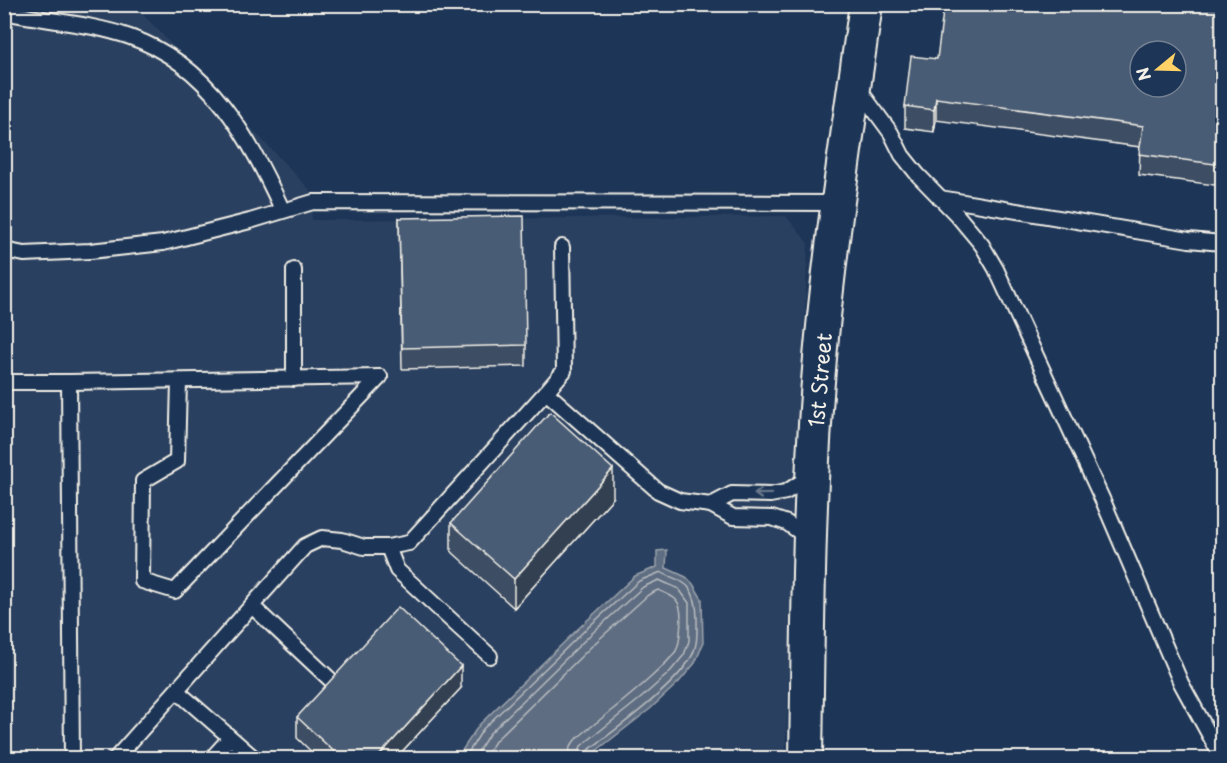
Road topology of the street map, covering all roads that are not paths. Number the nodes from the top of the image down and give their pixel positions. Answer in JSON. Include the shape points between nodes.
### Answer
{"nodes":[{"id":1,"x":866,"y":4,"type":"edge"},
{"id":2,"x":4,"y":12,"type":"edge"},
{"id":3,"x":855,"y":84,"type":"junction"},
{"id":4,"x":940,"y":198,"type":"junction"},
{"id":5,"x":838,"y":203,"type":"junction"},
{"id":6,"x":282,"y":209,"type":"junction"},
{"id":7,"x":1222,"y":243,"type":"edge"},
{"id":8,"x":562,"y":247,"type":"dead end"},
{"id":9,"x":4,"y":250,"type":"edge"},
{"id":10,"x":294,"y":270,"type":"dead end"},
{"id":11,"x":294,"y":379,"type":"junction"},
{"id":12,"x":179,"y":381,"type":"junction"},
{"id":13,"x":4,"y":382,"type":"edge"},
{"id":14,"x":69,"y":382,"type":"junction"},
{"id":15,"x":546,"y":393,"type":"junction"},
{"id":16,"x":813,"y":474,"type":"junction"},
{"id":17,"x":711,"y":505,"type":"junction"},
{"id":18,"x":811,"y":540,"type":"junction"},
{"id":19,"x":388,"y":547,"type":"junction"},
{"id":20,"x":252,"y":606,"type":"junction"},
{"id":21,"x":490,"y":656,"type":"dead end"},
{"id":22,"x":335,"y":684,"type":"edge"},
{"id":23,"x":177,"y":691,"type":"junction"},
{"id":24,"x":231,"y":738,"type":"junction"},
{"id":25,"x":1222,"y":758,"type":"edge"},
{"id":26,"x":72,"y":759,"type":"edge"},
{"id":27,"x":116,"y":759,"type":"edge"},
{"id":28,"x":212,"y":759,"type":"edge"},
{"id":29,"x":254,"y":759,"type":"edge"},
{"id":30,"x":806,"y":759,"type":"edge"}],
"edges":[{"from":1,"to":3,"type":"street","name":"1st Street"},
{"from":2,"to":6,"type":"lane","via":[[129,36],[175,58],[234,120]]},
{"from":3,"to":4,"type":"lane","via":[[902,155]]},
{"from":3,"to":5,"type":"street","name":"1st Street"},
{"from":4,"to":7,"type":"lane"},
{"from":4,"to":25,"type":"lane","via":[[982,245],[1006,288],[1181,682]]},
{"from":5,"to":6,"type":"lane","via":[[313,202]]},
{"from":5,"to":16,"type":"street","name":"1st Street","via":[[819,375]]},
{"from":6,"to":9,"type":"lane","via":[[163,243],[24,254]]},
{"from":8,"to":15,"type":"lane","via":[[564,371]]},
{"from":10,"to":11,"type":"lane"},
{"from":11,"to":12,"type":"lane"},
{"from":11,"to":12,"type":"lane","via":[[380,377],[176,591],[142,580],[143,481],[177,461]]},
{"from":12,"to":14,"type":"lane"},
{"from":13,"to":14,"type":"lane"},
{"from":14,"to":26,"type":"lane"},
{"from":15,"to":17,"type":"lane","via":[[658,491],[680,501]]},
{"from":15,"to":19,"type":"lane","via":[[408,543]]},
{"from":16,"to":17,"type":"lane","one_way":true,"via":[[786,492],[732,494]]},
{"from":16,"to":18,"type":"street","name":"1st Street"},
{"from":17,"to":18,"type":"lane","via":[[733,517],[772,518],[787,523]]},
{"from":18,"to":30,"type":"street","name":"1st Street"},
{"from":19,"to":20,"type":"lane","via":[[364,547],[322,538],[305,546]]},
{"from":19,"to":21,"type":"lane","via":[[397,570]]},
{"from":20,"to":22,"type":"lane"},
{"from":20,"to":23,"type":"lane"},
{"from":23,"to":24,"type":"lane"},
{"from":23,"to":27,"type":"lane"},
{"from":24,"to":28,"type":"lane"},
{"from":24,"to":29,"type":"lane"}]}
